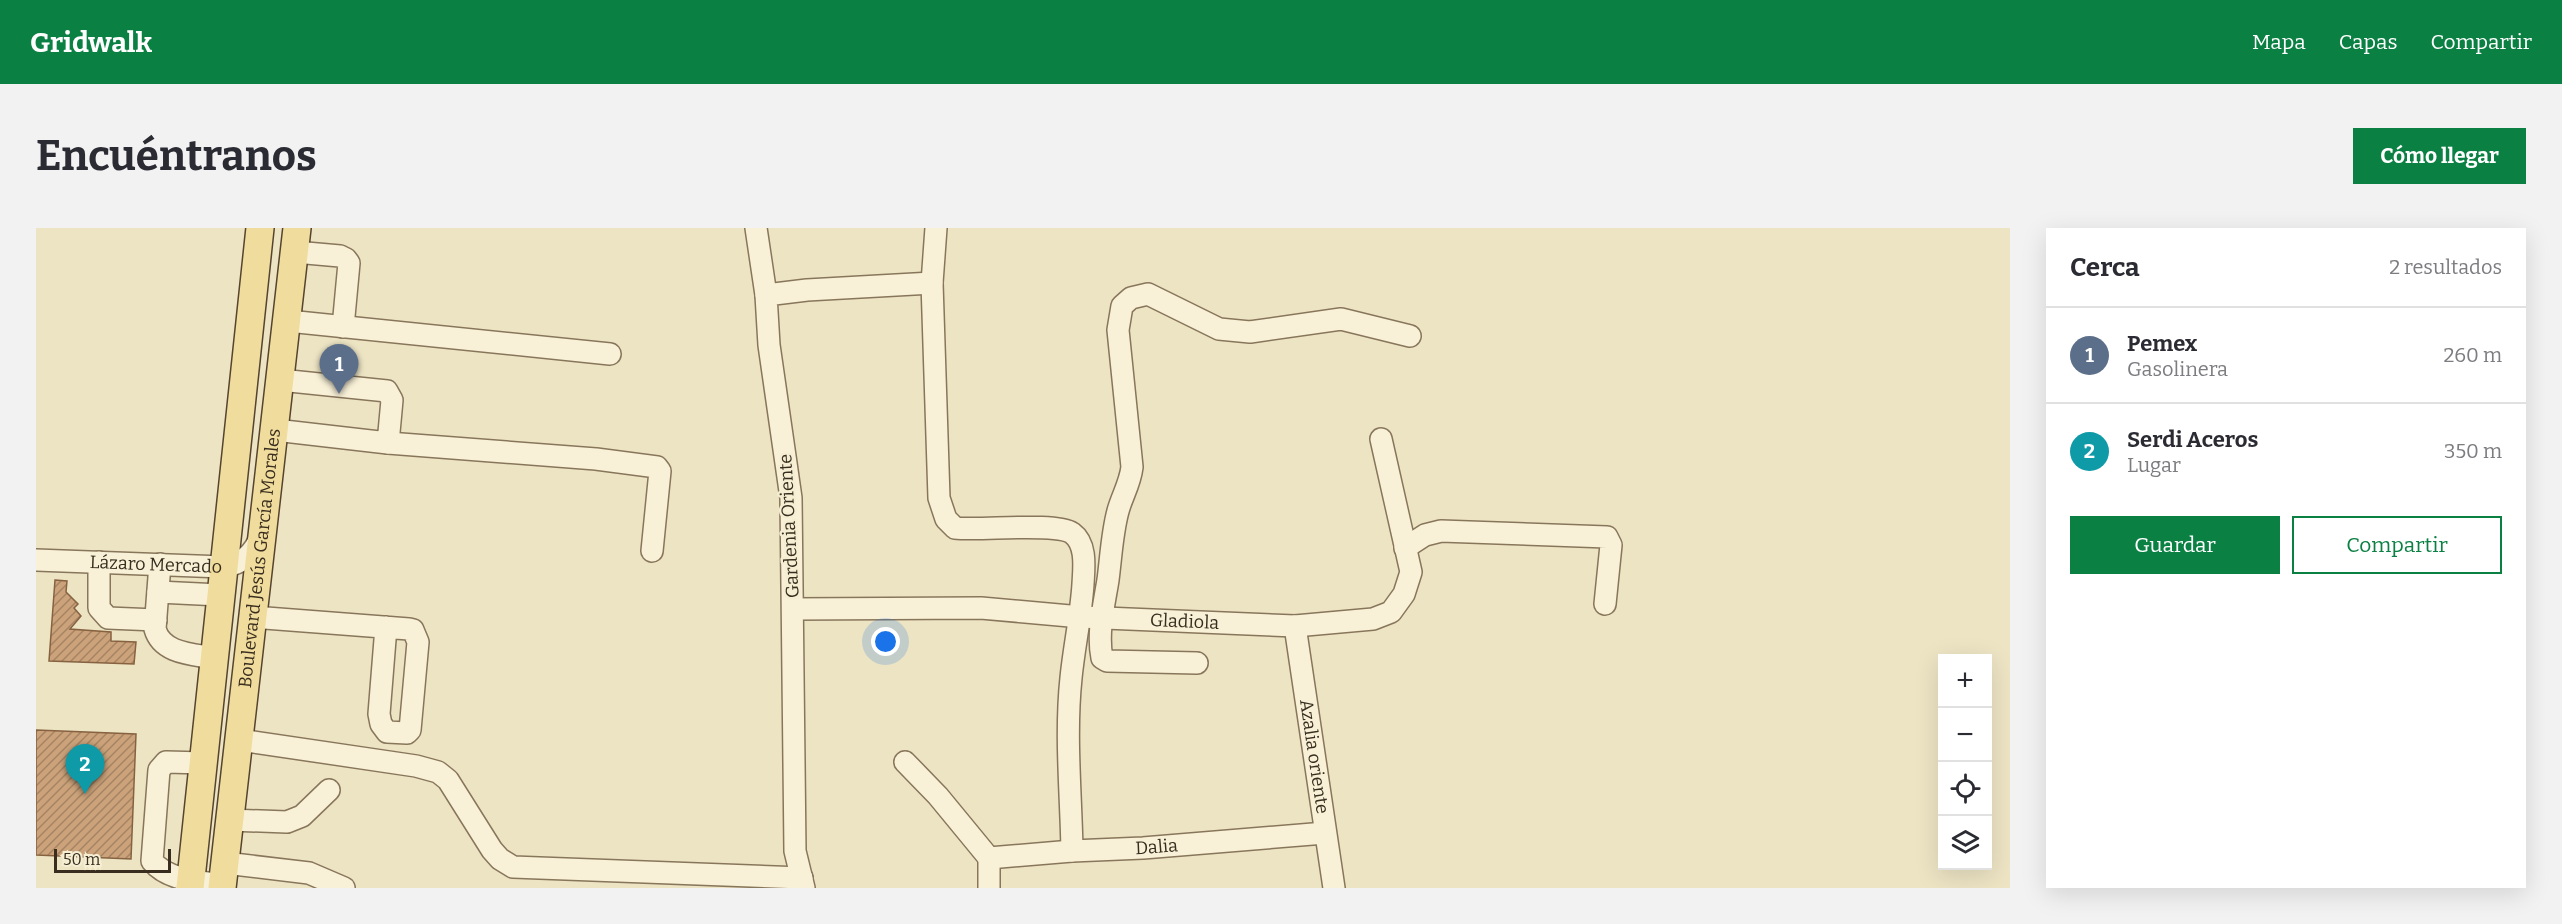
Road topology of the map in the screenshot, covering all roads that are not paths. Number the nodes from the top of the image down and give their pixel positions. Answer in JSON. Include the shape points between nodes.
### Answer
{"nodes":[{"id":1,"x":260,"y":228,"type":"edge"},
{"id":2,"x":756,"y":228,"type":"edge"},
{"id":3,"x":936,"y":228,"type":"edge"},
{"id":4,"x":296,"y":240,"type":"edge"},
{"id":5,"x":932,"y":283,"type":"junction"},
{"id":6,"x":766,"y":295,"type":"junction"},
{"id":7,"x":288,"y":321,"type":"junction"},
{"id":8,"x":342,"y":327,"type":"junction"},
{"id":9,"x":1410,"y":336,"type":"dead end"},
{"id":10,"x":610,"y":354,"type":"dead end"},
{"id":11,"x":280,"y":380,"type":"junction"},
{"id":12,"x":275,"y":430,"type":"junction"},
{"id":13,"x":1381,"y":438,"type":"dead end"},
{"id":14,"x":388,"y":443,"type":"junction"},
{"id":15,"x":262,"y":536,"type":"junction"},
{"id":16,"x":1405,"y":548,"type":"junction"},
{"id":17,"x":652,"y":551,"type":"dead end"},
{"id":18,"x":36,"y":560,"type":"edge"},
{"id":19,"x":99,"y":562,"type":"junction"},
{"id":20,"x":160,"y":564,"type":"junction"},
{"id":21,"x":223,"y":567,"type":"junction"},
{"id":22,"x":158,"y":592,"type":"junction"},
{"id":23,"x":220,"y":595,"type":"junction"},
{"id":24,"x":1605,"y":604,"type":"dead end"},
{"id":25,"x":793,"y":609,"type":"junction"},
{"id":26,"x":252,"y":617,"type":"junction"},
{"id":27,"x":1081,"y":617,"type":"junction"},
{"id":28,"x":1102,"y":618,"type":"junction"},
{"id":29,"x":156,"y":620,"type":"junction"},
{"id":30,"x":1295,"y":626,"type":"junction"},
{"id":31,"x":386,"y":627,"type":"dead end"},
{"id":32,"x":214,"y":658,"type":"junction"},
{"id":33,"x":1197,"y":663,"type":"dead end"},
{"id":34,"x":240,"y":740,"type":"junction"},
{"id":35,"x":905,"y":762,"type":"dead end"},
{"id":36,"x":204,"y":763,"type":"junction"},
{"id":37,"x":329,"y":790,"type":"dead end"},
{"id":38,"x":229,"y":820,"type":"junction"},
{"id":39,"x":1325,"y":833,"type":"junction"},
{"id":40,"x":1072,"y":851,"type":"junction"},
{"id":41,"x":989,"y":858,"type":"junction"},
{"id":42,"x":223,"y":878,"type":"edge"},
{"id":43,"x":803,"y":883,"type":"edge"},
{"id":44,"x":191,"y":884,"type":"edge"},
{"id":45,"x":344,"y":888,"type":"edge"},
{"id":46,"x":989,"y":888,"type":"edge"},
{"id":47,"x":1334,"y":888,"type":"edge"}],
"edges":[{"from":1,"to":21,"type":"main road","name":"Boulevard Jesús García Morales"},
{"from":2,"to":6,"type":"street","name":"Gardenia Oriente"},
{"from":3,"to":5,"type":"street"},
{"from":4,"to":7,"type":"main road","name":"Boulevard Jesús García Morales"},
{"from":4,"to":8,"type":"street","via":[[350,263]]},
{"from":5,"to":6,"type":"street"},
{"from":5,"to":27,"type":"street","via":[[939,498],[946,519],[955,528],[974,531],[1056,528],[1071,533],[1082,544]]},
{"from":6,"to":25,"type":"street","name":"Gardenia Oriente","via":[[769,345],[791,498]]},
{"from":7,"to":8,"type":"street"},
{"from":7,"to":11,"type":"main road","name":"Boulevard Jesús García Morales"},
{"from":8,"to":10,"type":"street"},
{"from":9,"to":28,"type":"street","via":[[1341,319],[1250,332],[1219,329],[1148,294],[1131,298],[1122,306],[1119,330],[1132,467],[1116,519]]},
{"from":11,"to":12,"type":"main road","name":"Boulevard Jesús García Morales"},
{"from":11,"to":14,"type":"street","via":[[387,391],[392,400]]},
{"from":12,"to":14,"type":"street"},
{"from":12,"to":15,"type":"main road","name":"Boulevard Jesús García Morales"},
{"from":13,"to":16,"type":"street","name":"Gladiola"},
{"from":14,"to":17,"type":"street","via":[[657,467],[660,471]]},
{"from":15,"to":21,"type":"street","name":"Lázaro Mercado","via":[[248,558]]},
{"from":15,"to":26,"type":"main road","name":"Boulevard Jesús García Morales"},
{"from":16,"to":24,"type":"street","via":[[1425,535],[1441,531],[1607,537],[1611,544]]},
{"from":16,"to":30,"type":"street","name":"Gladiola","via":[[1411,572],[1404,594],[1391,612],[1373,619]]},
{"from":18,"to":19,"type":"street","name":"Lázaro Mercado"},
{"from":19,"to":20,"type":"street","name":"Lázaro Mercado"},
{"from":19,"to":29,"type":"street","via":[[99,608],[103,615]]},
{"from":20,"to":21,"type":"street","name":"Lázaro Mercado"},
{"from":20,"to":22,"type":"street"},
{"from":21,"to":23,"type":"main road","name":"Boulevard Jesús García Morales"},
{"from":22,"to":23,"type":"street"},
{"from":22,"to":29,"type":"street"},
{"from":23,"to":32,"type":"main road","name":"Boulevard Jesús García Morales"},
{"from":25,"to":27,"type":"street","name":"Gladiola","via":[[981,608]]},
{"from":25,"to":43,"type":"street","name":"Gardenia Oriente","via":[[795,851]]},
{"from":26,"to":31,"type":"street"},
{"from":26,"to":34,"type":"main road","name":"Boulevard Jesús García Morales"},
{"from":27,"to":28,"type":"street","name":"Gladiola"},
{"from":27,"to":40,"type":"street","via":[[1071,679]]},
{"from":28,"to":30,"type":"street","name":"Gladiola"},
{"from":28,"to":33,"type":"street","via":[[1101,651],[1107,661]]},
{"from":29,"to":32,"type":"street","via":[[157,638],[164,645]]},
{"from":30,"to":39,"type":"street","name":"Azalia oriente"},
{"from":32,"to":36,"type":"main road","name":"Boulevard Jesús García Morales"},
{"from":34,"to":38,"type":"main road","name":"Boulevard Jesús García Morales"},
{"from":34,"to":43,"type":"street","via":[[438,772],[448,780],[492,850],[513,867]]},
{"from":35,"to":41,"type":"street"},
{"from":36,"to":44,"type":"main road","name":"Boulevard Jesús García Morales"},
{"from":36,"to":44,"type":"street","via":[[166,762],[159,770],[152,861]]},
{"from":37,"to":38,"type":"street","via":[[302,816],[287,822]]},
{"from":38,"to":42,"type":"main road","name":"Boulevard Jesús García Morales"},
{"from":39,"to":40,"type":"street","name":"Dalia"},
{"from":39,"to":47,"type":"street","name":"Azalia oriente"},
{"from":40,"to":41,"type":"street","name":"Dalia"},
{"from":41,"to":46,"type":"street"},
{"from":42,"to":44,"type":"street"},
{"from":42,"to":45,"type":"street","via":[[309,873]]}]}
